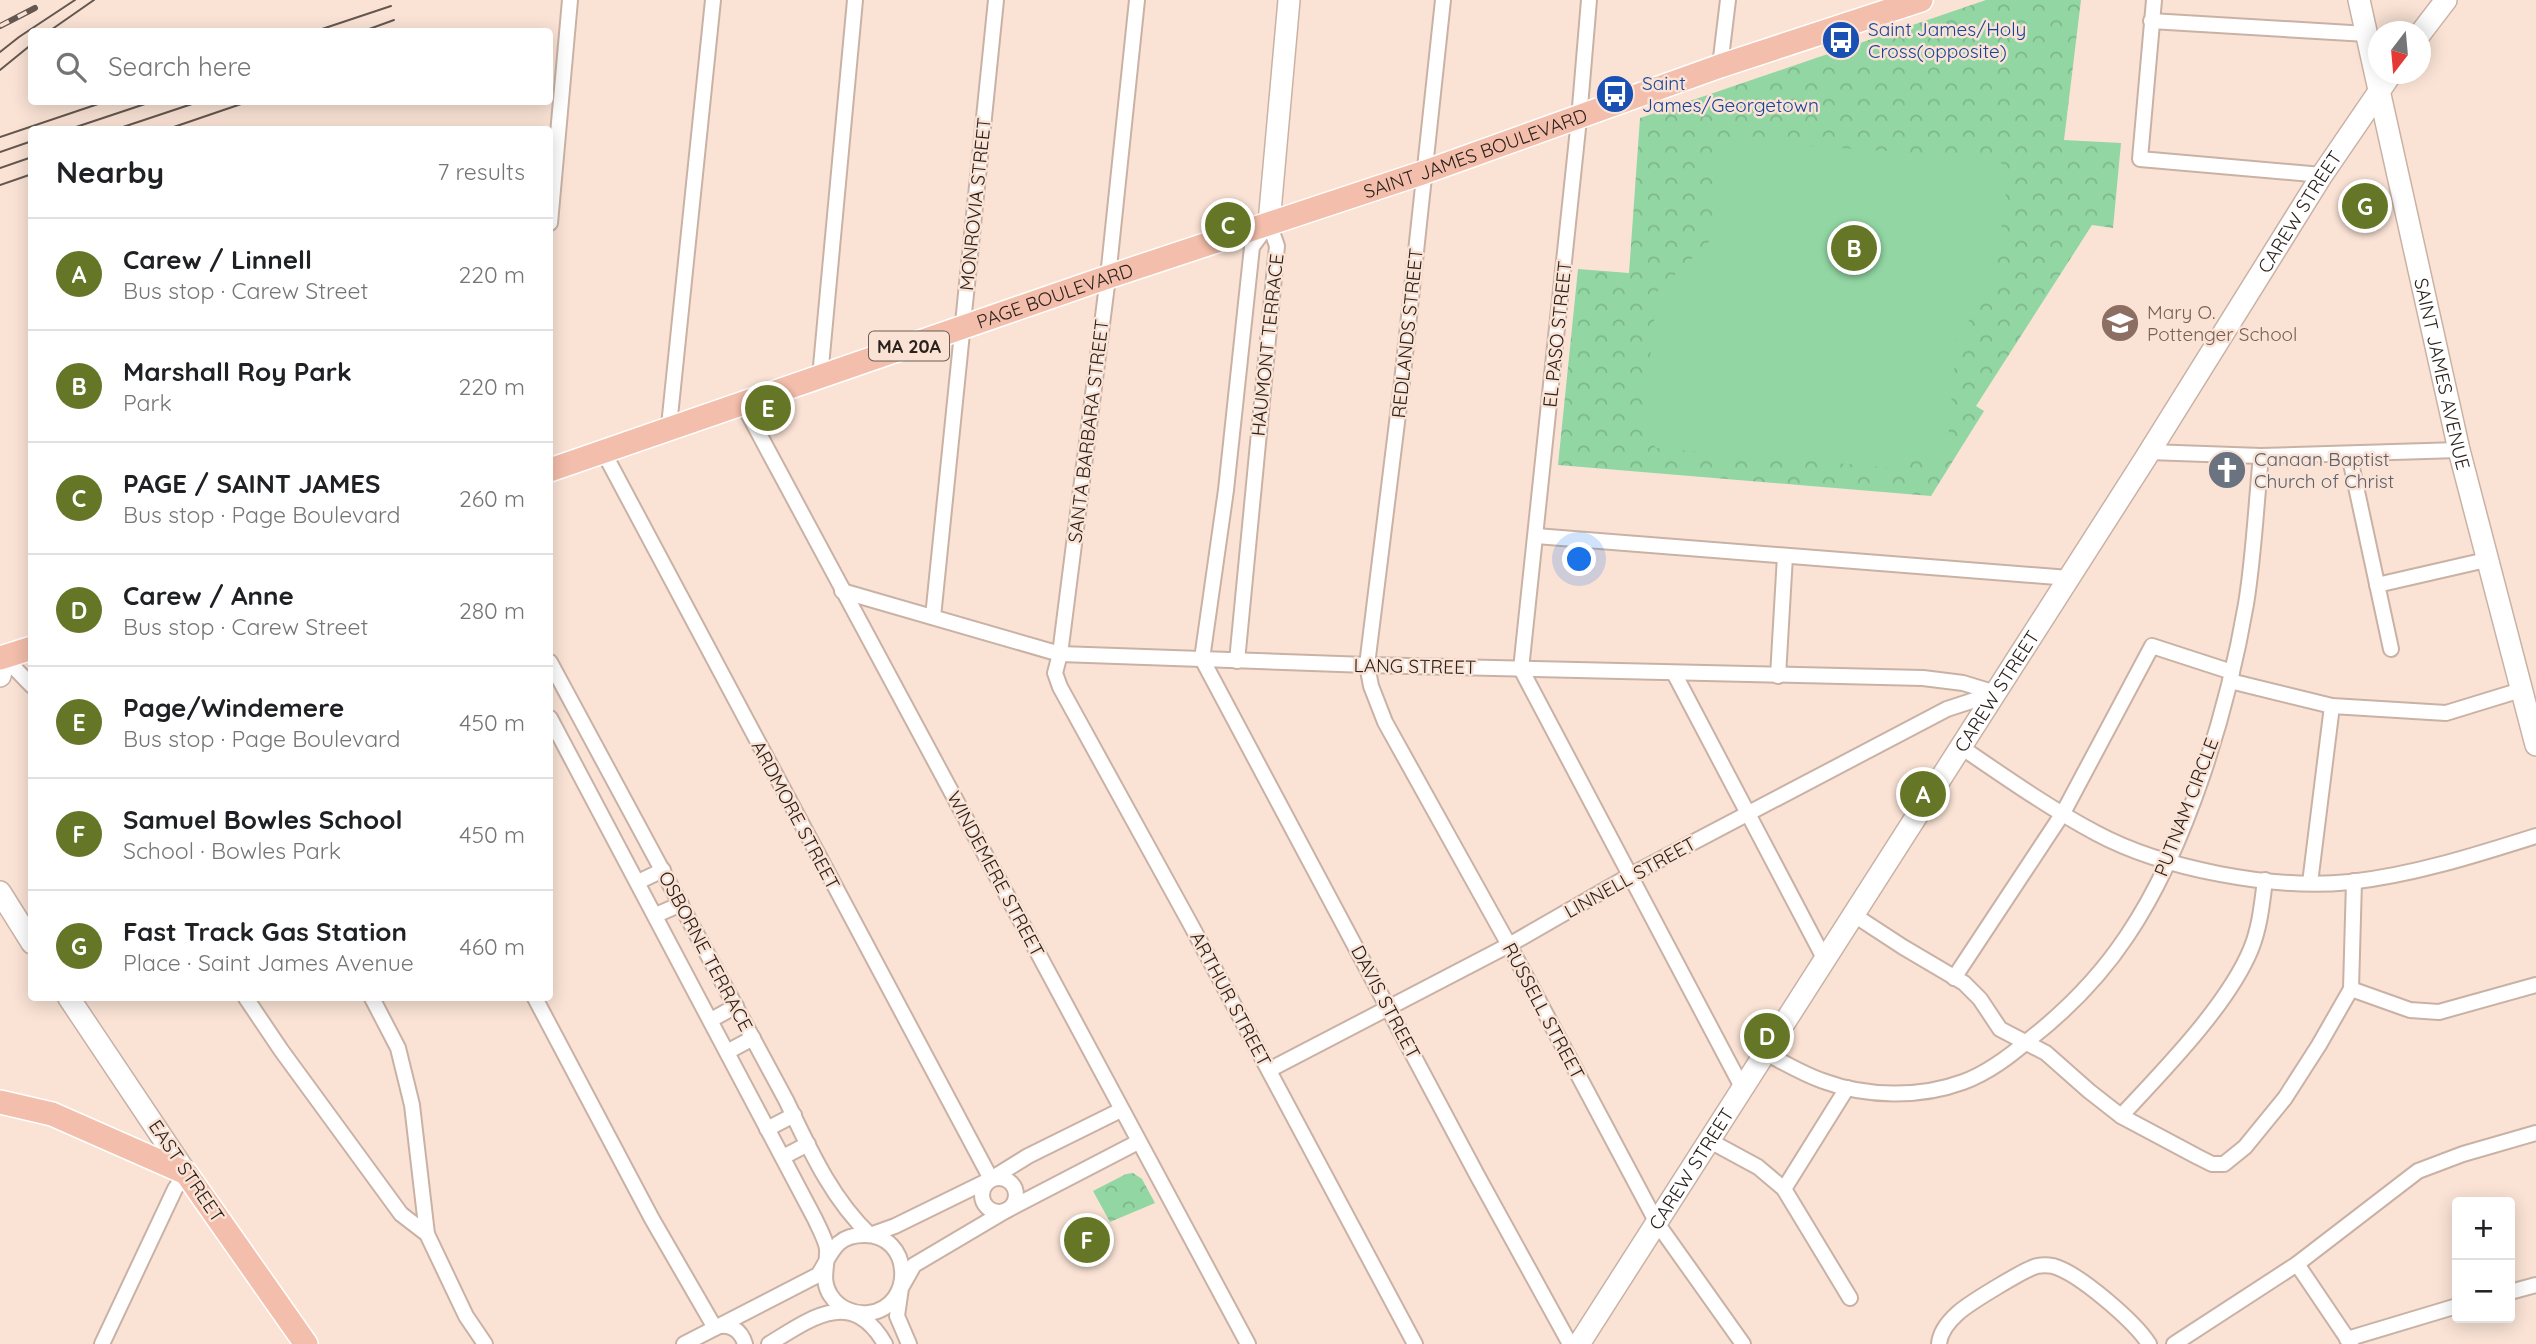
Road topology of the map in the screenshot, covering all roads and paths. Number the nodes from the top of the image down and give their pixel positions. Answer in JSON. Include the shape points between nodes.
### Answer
{"nodes":[{"id":1,"x":570,"y":0,"type":"edge"},
{"id":2,"x":713,"y":0,"type":"edge"},
{"id":3,"x":855,"y":0,"type":"edge"},
{"id":4,"x":996,"y":0,"type":"edge"},
{"id":5,"x":1137,"y":0,"type":"edge"},
{"id":6,"x":1289,"y":0,"type":"edge"},
{"id":7,"x":1443,"y":0,"type":"edge"},
{"id":8,"x":1589,"y":0,"type":"edge"},
{"id":9,"x":1728,"y":0,"type":"edge"},
{"id":10,"x":1921,"y":0,"type":"edge"},
{"id":11,"x":2154,"y":0,"type":"edge"},
{"id":12,"x":2359,"y":0,"type":"edge"},
{"id":13,"x":2445,"y":0,"type":"edge"},
{"id":14,"x":1872,"y":9,"type":"edge"},
{"id":15,"x":2151,"y":20,"type":"junction"},
{"id":16,"x":2430,"y":21,"type":"edge"},
{"id":17,"x":2367,"y":34,"type":"joint"},
{"id":18,"x":1720,"y":66,"type":"junction"},
{"id":19,"x":2383,"y":84,"type":"edge"},
{"id":20,"x":2386,"y":84,"type":"edge"},
{"id":21,"x":1579,"y":119,"type":"junction"},
{"id":22,"x":1425,"y":172,"type":"junction"},
{"id":23,"x":2322,"y":175,"type":"junction"},
{"id":24,"x":553,"y":190,"type":"edge"},
{"id":25,"x":1269,"y":223,"type":"junction"},
{"id":26,"x":1108,"y":276,"type":"junction"},
{"id":27,"x":962,"y":328,"type":"junction"},
{"id":28,"x":820,"y":377,"type":"junction"},
{"id":29,"x":743,"y":404,"type":"junction"},
{"id":30,"x":669,"y":426,"type":"junction"},
{"id":31,"x":603,"y":450,"type":"junction"},
{"id":32,"x":2459,"y":450,"type":"junction"},
{"id":33,"x":2150,"y":452,"type":"junction"},
{"id":34,"x":2349,"y":454,"type":"junction"},
{"id":35,"x":2261,"y":456,"type":"junction"},
{"id":36,"x":1229,"y":462,"type":"junction"},
{"id":37,"x":1255,"y":464,"type":"junction"},
{"id":38,"x":553,"y":469,"type":"edge"},
{"id":39,"x":1536,"y":536,"type":"junction"},
{"id":40,"x":1786,"y":556,"type":"junction"},
{"id":41,"x":2486,"y":560,"type":"junction"},
{"id":42,"x":2069,"y":578,"type":"junction"},
{"id":43,"x":2377,"y":585,"type":"junction"},
{"id":44,"x":842,"y":591,"type":"junction"},
{"id":45,"x":933,"y":618,"type":"junction"},
{"id":46,"x":2391,"y":649,"type":"dead end"},
{"id":47,"x":28,"y":650,"type":"edge"},
{"id":48,"x":1060,"y":654,"type":"junction"},
{"id":49,"x":1202,"y":659,"type":"junction"},
{"id":50,"x":1237,"y":661,"type":"junction"},
{"id":51,"x":1,"y":664,"type":"edge"},
{"id":52,"x":1367,"y":665,"type":"junction"},
{"id":53,"x":553,"y":668,"type":"edge"},
{"id":54,"x":1521,"y":668,"type":"junction"},
{"id":55,"x":1674,"y":673,"type":"junction"},
{"id":56,"x":1777,"y":676,"type":"junction"},
{"id":57,"x":2231,"y":676,"type":"junction"},
{"id":58,"x":28,"y":683,"type":"edge"},
{"id":59,"x":2521,"y":690,"type":"junction"},
{"id":60,"x":1996,"y":693,"type":"junction"},
{"id":61,"x":2332,"y":706,"type":"junction"},
{"id":62,"x":553,"y":724,"type":"edge"},
{"id":63,"x":588,"y":733,"type":"junction"},
{"id":64,"x":563,"y":743,"type":"junction"},
{"id":65,"x":2536,"y":745,"type":"edge"},
{"id":66,"x":1961,"y":747,"type":"junction"},
{"id":67,"x":606,"y":764,"type":"junction"},
{"id":68,"x":581,"y":776,"type":"junction"},
{"id":69,"x":2063,"y":813,"type":"junction"},
{"id":70,"x":1748,"y":814,"type":"junction"},
{"id":71,"x":2536,"y":836,"type":"edge"},
{"id":72,"x":2168,"y":862,"type":"junction"},
{"id":73,"x":663,"y":870,"type":"junction"},
{"id":74,"x":1629,"y":876,"type":"junction"},
{"id":75,"x":2265,"y":880,"type":"junction"},
{"id":76,"x":2354,"y":881,"type":"junction"},
{"id":77,"x":638,"y":882,"type":"junction"},
{"id":78,"x":2309,"y":883,"type":"junction"},
{"id":79,"x":0,"y":892,"type":"edge"},
{"id":80,"x":681,"y":904,"type":"junction"},
{"id":81,"x":656,"y":915,"type":"junction"},
{"id":82,"x":1854,"y":915,"type":"junction"},
{"id":83,"x":28,"y":937,"type":"edge"},
{"id":84,"x":1509,"y":945,"type":"junction"},
{"id":85,"x":1825,"y":960,"type":"junction"},
{"id":86,"x":1954,"y":978,"type":"junction"},
{"id":87,"x":2536,"y":985,"type":"edge"},
{"id":88,"x":2351,"y":989,"type":"junction"},
{"id":89,"x":71,"y":1001,"type":"edge"},
{"id":90,"x":248,"y":1001,"type":"edge"},
{"id":91,"x":374,"y":1001,"type":"edge"},
{"id":92,"x":537,"y":1001,"type":"edge"},
{"id":93,"x":736,"y":1006,"type":"junction"},
{"id":94,"x":1389,"y":1008,"type":"junction"},
{"id":95,"x":711,"y":1020,"type":"junction"},
{"id":96,"x":753,"y":1038,"type":"junction"},
{"id":97,"x":2025,"y":1043,"type":"junction"},
{"id":98,"x":727,"y":1052,"type":"junction"},
{"id":99,"x":1766,"y":1053,"type":"junction"},
{"id":100,"x":1269,"y":1070,"type":"junction"},
{"id":101,"x":1847,"y":1088,"type":"junction"},
{"id":102,"x":1743,"y":1089,"type":"junction"},
{"id":103,"x":0,"y":1102,"type":"edge"},
{"id":104,"x":1121,"y":1110,"type":"junction"},
{"id":105,"x":794,"y":1115,"type":"junction"},
{"id":106,"x":2122,"y":1116,"type":"junction"},
{"id":107,"x":768,"y":1129,"type":"junction"},
{"id":108,"x":2536,"y":1133,"type":"edge"},
{"id":109,"x":1710,"y":1141,"type":"junction"},
{"id":110,"x":1138,"y":1142,"type":"junction"},
{"id":111,"x":808,"y":1144,"type":"junction"},
{"id":112,"x":783,"y":1157,"type":"junction"},
{"id":113,"x":186,"y":1173,"type":"junction"},
{"id":114,"x":991,"y":1179,"type":"junction"},
{"id":115,"x":1784,"y":1189,"type":"junction"},
{"id":116,"x":1007,"y":1210,"type":"junction"},
{"id":117,"x":1657,"y":1223,"type":"junction"},
{"id":118,"x":426,"y":1234,"type":"junction"},
{"id":119,"x":870,"y":1235,"type":"junction"},
{"id":120,"x":825,"y":1265,"type":"junction"},
{"id":121,"x":2297,"y":1265,"type":"junction"},
{"id":122,"x":2536,"y":1285,"type":"edge"},
{"id":123,"x":901,"y":1288,"type":"junction"},
{"id":124,"x":2515,"y":1291,"type":"edge"},
{"id":125,"x":1850,"y":1298,"type":"dead end"},
{"id":126,"x":2452,"y":1308,"type":"edge"},
{"id":127,"x":856,"y":1313,"type":"junction"},
{"id":128,"x":715,"y":1328,"type":"junction"},
{"id":129,"x":2349,"y":1341,"type":"edge"},
{"id":130,"x":102,"y":1344,"type":"edge"},
{"id":131,"x":306,"y":1344,"type":"edge"},
{"id":132,"x":485,"y":1344,"type":"edge"},
{"id":133,"x":684,"y":1344,"type":"edge"},
{"id":134,"x":703,"y":1344,"type":"edge"},
{"id":135,"x":745,"y":1344,"type":"edge"},
{"id":136,"x":769,"y":1344,"type":"edge"},
{"id":137,"x":886,"y":1344,"type":"edge"},
{"id":138,"x":909,"y":1344,"type":"edge"},
{"id":139,"x":1248,"y":1344,"type":"edge"},
{"id":140,"x":1415,"y":1344,"type":"edge"},
{"id":141,"x":1570,"y":1344,"type":"edge"},
{"id":142,"x":1579,"y":1344,"type":"edge"},
{"id":143,"x":1743,"y":1344,"type":"edge"},
{"id":144,"x":1939,"y":1344,"type":"edge"},
{"id":145,"x":2149,"y":1344,"type":"edge"},
{"id":146,"x":2174,"y":1344,"type":"edge"}],
"edges":[{"from":1,"to":24,"type":"street"},
{"from":2,"to":30,"type":"street"},
{"from":3,"to":28,"type":"street"},
{"from":4,"to":27,"type":"street","name":"MONROVIA STREET"},
{"from":5,"to":26,"type":"street","name":"SANTA BARBARA STREET"},
{"from":6,"to":25,"type":"street"},
{"from":7,"to":22,"type":"street","name":"REDLANDS STREET"},
{"from":8,"to":21,"type":"street","name":"EL PASO STREET"},
{"from":9,"to":18,"type":"street"},
{"from":10,"to":14,"type":"main road","name":"SAINT JAMES BOULEVARD","number":"MA 20A"},
{"from":11,"to":15,"type":"street"},
{"from":12,"to":17,"type":"street","name":"SAINT JAMES AVENUE"},
{"from":13,"to":16,"type":"street"},
{"from":14,"to":18,"type":"main road","name":"SAINT JAMES BOULEVARD","number":"MA 20A"},
{"from":15,"to":17,"type":"street"},
{"from":15,"to":23,"type":"street","via":[[2140,159]]},
{"from":18,"to":21,"type":"main road","name":"SAINT JAMES BOULEVARD","number":"MA 20A"},
{"from":19,"to":23,"type":"street","name":"CAREW STREET"},
{"from":20,"to":32,"type":"street","name":"SAINT JAMES AVENUE"},
{"from":21,"to":22,"type":"main road","name":"SAINT JAMES BOULEVARD","number":"MA 20A"},
{"from":21,"to":39,"type":"street","name":"EL PASO STREET"},
{"from":22,"to":25,"type":"main road","name":"SAINT JAMES BOULEVARD","number":"MA 20A"},
{"from":22,"to":52,"type":"street","name":"REDLANDS STREET"},
{"from":23,"to":33,"type":"street","name":"CAREW STREET"},
{"from":25,"to":26,"type":"main road","name":"PAGE BOULEVARD","number":"MA 20A"},
{"from":25,"to":36,"type":"street","name":"HAUMONT TERRACE","via":[[1252,247]]},
{"from":25,"to":37,"type":"street","name":"HAUMONT TERRACE","via":[[1277,246]]},
{"from":26,"to":27,"type":"main road","name":"PAGE BOULEVARD","number":"MA 20A"},
{"from":26,"to":48,"type":"street","name":"SANTA BARBARA STREET"},
{"from":27,"to":28,"type":"main road","name":"PAGE BOULEVARD","number":"MA 20A"},
{"from":27,"to":45,"type":"street","name":"MONROVIA STREET"},
{"from":28,"to":29,"type":"main road","name":"PAGE BOULEVARD","number":"MA 20A"},
{"from":29,"to":30,"type":"main road","name":"PAGE BOULEVARD","number":"MA 20A"},
{"from":29,"to":44,"type":"street","name":"WINDEMERE STREET"},
{"from":30,"to":31,"type":"main road","name":"PAGE BOULEVARD","number":"MA 20A"},
{"from":31,"to":38,"type":"main road","name":"PAGE BOULEVARD","number":"MA 20A"},
{"from":31,"to":114,"type":"street","name":"ARDMORE STREET"},
{"from":32,"to":34,"type":"street"},
{"from":32,"to":41,"type":"street","name":"SAINT JAMES AVENUE"},
{"from":33,"to":35,"type":"street"},
{"from":33,"to":42,"type":"street","name":"CAREW STREET"},
{"from":34,"to":35,"type":"street"},
{"from":34,"to":43,"type":"street"},
{"from":35,"to":57,"type":"street","name":"PUTNAM CIRCLE","via":[[2246,602]]},
{"from":36,"to":37,"type":"street"},
{"from":36,"to":49,"type":"street","name":"HAUMONT TERRACE"},
{"from":37,"to":50,"type":"street","name":"HAUMONT TERRACE"},
{"from":39,"to":40,"type":"street"},
{"from":39,"to":54,"type":"street","name":"EL PASO STREET"},
{"from":40,"to":42,"type":"street"},
{"from":40,"to":56,"type":"street"},
{"from":41,"to":43,"type":"street"},
{"from":41,"to":59,"type":"street","name":"SAINT JAMES AVENUE"},
{"from":42,"to":60,"type":"street","name":"CAREW STREET"},
{"from":43,"to":46,"type":"street"},
{"from":44,"to":45,"type":"street","name":"LANG STREET"},
{"from":44,"to":104,"type":"street","name":"WINDEMERE STREET"},
{"from":45,"to":48,"type":"street","name":"LANG STREET"},
{"from":47,"to":51,"type":"main road"},
{"from":48,"to":49,"type":"street","name":"LANG STREET"},
{"from":48,"to":100,"type":"street","name":"ARTHUR STREET","via":[[1055,673],[1060,687]]},
{"from":49,"to":50,"type":"street","name":"LANG STREET"},
{"from":49,"to":94,"type":"street","name":"DAVIS STREET"},
{"from":50,"to":52,"type":"street","name":"LANG STREET"},
{"from":51,"to":58,"type":"street"},
{"from":52,"to":54,"type":"street","name":"LANG STREET"},
{"from":52,"to":84,"type":"street","name":"RUSSELL STREET","via":[[1385,722]]},
{"from":53,"to":63,"type":"street","name":"OSBORNE TERRACE"},
{"from":54,"to":55,"type":"street","name":"LANG STREET"},
{"from":54,"to":74,"type":"street"},
{"from":55,"to":56,"type":"street","name":"LANG STREET"},
{"from":55,"to":70,"type":"street"},
{"from":56,"to":60,"type":"street","name":"LANG STREET","via":[[1923,678]]},
{"from":57,"to":61,"type":"street"},
{"from":57,"to":69,"type":"street","via":[[2152,646]]},
{"from":57,"to":72,"type":"street","name":"PUTNAM CIRCLE"},
{"from":59,"to":61,"type":"street","via":[[2449,713]]},
{"from":59,"to":65,"type":"street","name":"SAINT JAMES AVENUE"},
{"from":60,"to":66,"type":"street","name":"CAREW STREET"},
{"from":60,"to":70,"type":"street","name":"LINNELL STREET","via":[[1947,709]]},
{"from":61,"to":78,"type":"street"},
{"from":62,"to":64,"type":"street","name":"OSBORNE TERRACE"},
{"from":63,"to":64,"type":"street"},
{"from":63,"to":67,"type":"street","name":"OSBORNE TERRACE"},
{"from":64,"to":68,"type":"street","name":"OSBORNE TERRACE"},
{"from":66,"to":69,"type":"street"},
{"from":66,"to":82,"type":"street","name":"CAREW STREET"},
{"from":67,"to":68,"type":"street"},
{"from":67,"to":73,"type":"street","name":"OSBORNE TERRACE"},
{"from":68,"to":77,"type":"street","name":"OSBORNE TERRACE"},
{"from":69,"to":72,"type":"street","via":[[2098,834]]},
{"from":69,"to":86,"type":"street"},
{"from":70,"to":74,"type":"street","name":"LINNELL STREET"},
{"from":70,"to":85,"type":"street"},
{"from":71,"to":76,"type":"street","via":[[2426,867]]},
{"from":72,"to":75,"type":"street"},
{"from":72,"to":97,"type":"street","name":"PUTNAM CIRCLE","via":[[2142,912],[2101,971]]},
{"from":73,"to":77,"type":"street"},
{"from":73,"to":80,"type":"street","name":"OSBORNE TERRACE"},
{"from":74,"to":84,"type":"street","name":"LINNELL STREET"},
{"from":74,"to":102,"type":"street"},
{"from":75,"to":78,"type":"street"},
{"from":75,"to":106,"type":"street","via":[[2257,930],[2237,975],[2201,1025]]},
{"from":76,"to":78,"type":"street"},
{"from":76,"to":88,"type":"street"},
{"from":77,"to":81,"type":"street","name":"OSBORNE TERRACE"},
{"from":79,"to":83,"type":"street"},
{"from":80,"to":81,"type":"street"},
{"from":80,"to":93,"type":"street","name":"OSBORNE TERRACE"},
{"from":81,"to":95,"type":"street","name":"OSBORNE TERRACE"},
{"from":82,"to":85,"type":"street","name":"CAREW STREET"},
{"from":82,"to":86,"type":"street"},
{"from":84,"to":94,"type":"street","name":"LINNELL STREET"},
{"from":84,"to":117,"type":"street","name":"RUSSELL STREET"},
{"from":85,"to":99,"type":"street","name":"CAREW STREET"},
{"from":86,"to":97,"type":"street","via":[[1973,990],[2000,1029]]},
{"from":87,"to":88,"type":"street","via":[[2439,1013],[2410,1010]]},
{"from":88,"to":106,"type":"street","via":[[2270,1118],[2224,1164],[2212,1164]]},
{"from":89,"to":113,"type":"street","name":"EAST STREET"},
{"from":90,"to":118,"type":"street","via":[[401,1214]]},
{"from":91,"to":118,"type":"street","via":[[398,1048],[412,1105]]},
{"from":92,"to":128,"type":"street"},
{"from":93,"to":95,"type":"street"},
{"from":93,"to":96,"type":"street","name":"OSBORNE TERRACE"},
{"from":94,"to":100,"type":"street","name":"LINNELL STREET"},
{"from":94,"to":141,"type":"street","name":"DAVIS STREET"},
{"from":95,"to":98,"type":"street","name":"OSBORNE TERRACE"},
{"from":96,"to":98,"type":"street"},
{"from":96,"to":105,"type":"street","name":"OSBORNE TERRACE"},
{"from":97,"to":101,"type":"street","name":"PUTNAM CIRCLE","via":[[1991,1069],[1939,1089],[1888,1093]]},
{"from":97,"to":106,"type":"street","via":[[2046,1053]]},
{"from":98,"to":107,"type":"street","name":"OSBORNE TERRACE"},
{"from":99,"to":101,"type":"street","name":"PUTNAM CIRCLE","via":[[1803,1073]]},
{"from":99,"to":102,"type":"street","name":"CAREW STREET"},
{"from":100,"to":140,"type":"street","name":"ARTHUR STREET"},
{"from":101,"to":115,"type":"street"},
{"from":102,"to":109,"type":"street","name":"CAREW STREET"},
{"from":103,"to":113,"type":"main road","via":[[52,1114]]},
{"from":104,"to":110,"type":"street","name":"WINDEMERE STREET"},
{"from":104,"to":114,"type":"street"},
{"from":105,"to":107,"type":"street"},
{"from":105,"to":111,"type":"street","name":"OSBORNE TERRACE"},
{"from":107,"to":112,"type":"street","name":"OSBORNE TERRACE"},
{"from":108,"to":121,"type":"street","via":[[2418,1171]]},
{"from":109,"to":115,"type":"street","via":[[1758,1167]]},
{"from":109,"to":117,"type":"street","name":"CAREW STREET"},
{"from":110,"to":116,"type":"street"},
{"from":110,"to":139,"type":"street","name":"WINDEMERE STREET"},
{"from":111,"to":112,"type":"street"},
{"from":111,"to":119,"type":"street","name":"OSBORNE TERRACE","via":[[844,1207]]},
{"from":112,"to":120,"type":"street","name":"OSBORNE TERRACE","via":[[827,1247]]},
{"from":113,"to":130,"type":"street"},
{"from":113,"to":131,"type":"main road","name":"EAST STREET"},
{"from":114,"to":116,"type":"street","name":"ARDMORE STREET","via":[[1006,1179],[1016,1190]]},
{"from":114,"to":116,"type":"street","via":[[982,1189],[984,1203],[994,1212]]},
{"from":114,"to":119,"type":"street"},
{"from":115,"to":125,"type":"street"},
{"from":116,"to":123,"type":"street","via":[[914,1265]]},
{"from":117,"to":142,"type":"street","name":"CAREW STREET"},
{"from":117,"to":143,"type":"street","name":"RUSSELL STREET"},
{"from":118,"to":132,"type":"street","via":[[466,1316]]},
{"from":119,"to":120,"type":"street","via":[[841,1241]]},
{"from":119,"to":123,"type":"street","via":[[886,1241],[898,1254]]},
{"from":120,"to":127,"type":"street","via":[[828,1293]]},
{"from":120,"to":128,"type":"street","via":[[818,1275]]},
{"from":121,"to":129,"type":"street"},
{"from":121,"to":146,"type":"street"},
{"from":122,"to":124,"type":"street"},
{"from":123,"to":127,"type":"street","via":[[886,1306]]},
{"from":123,"to":138,"type":"street","via":[[897,1317]]},
{"from":126,"to":129,"type":"street"},
{"from":127,"to":136,"type":"street","via":[[832,1311],[813,1316]]},
{"from":127,"to":137,"type":"street"},
{"from":128,"to":133,"type":"street"},
{"from":128,"to":134,"type":"street"},
{"from":128,"to":135,"type":"street","via":[[736,1329]]},
{"from":144,"to":145,"type":"street","via":[[1959,1312],[2044,1265],[2063,1270],[2113,1305]]}]}
